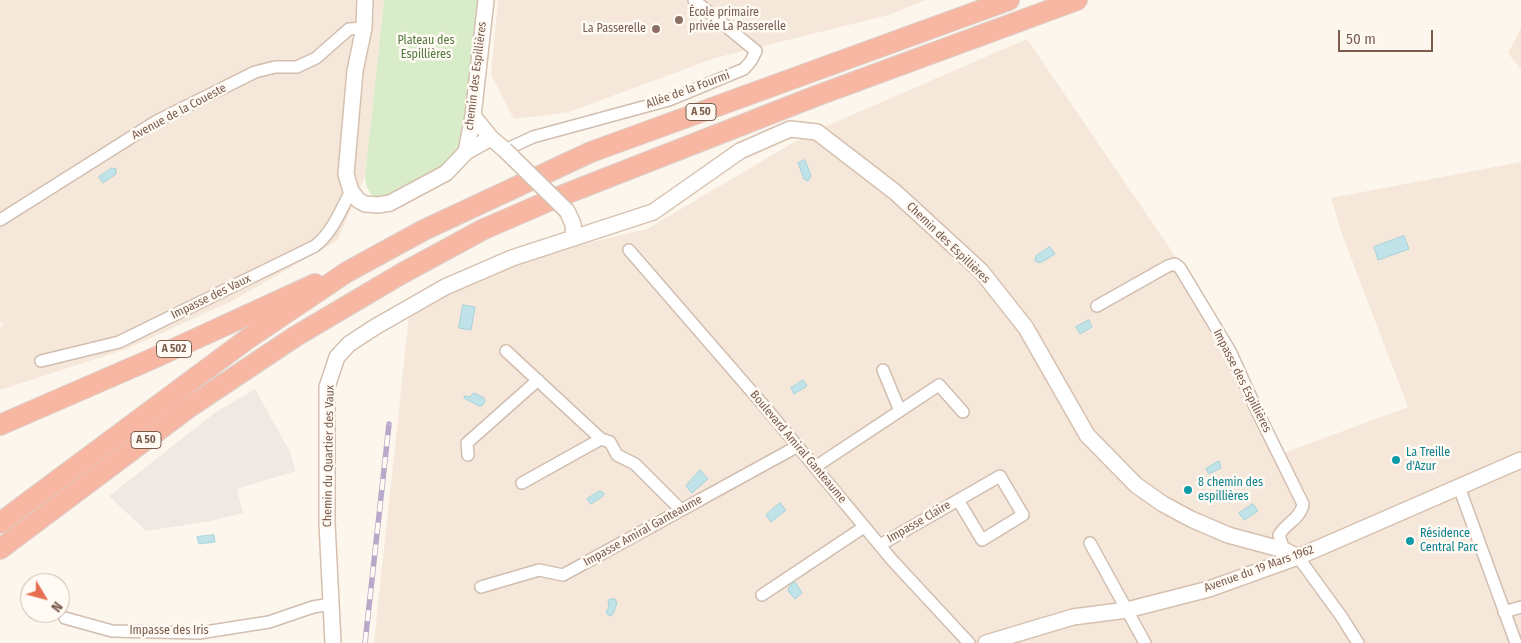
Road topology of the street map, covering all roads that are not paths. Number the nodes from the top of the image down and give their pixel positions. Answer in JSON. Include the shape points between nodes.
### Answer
{"nodes":[{"id":1,"x":365,"y":0,"type":"edge"},
{"id":2,"x":486,"y":0,"type":"edge"},
{"id":3,"x":694,"y":0,"type":"edge"},
{"id":4,"x":1008,"y":0,"type":"edge"},
{"id":5,"x":1077,"y":0,"type":"edge"},
{"id":6,"x":364,"y":28,"type":"junction"},
{"id":7,"x":473,"y":116,"type":"junction"},
{"id":8,"x":491,"y":138,"type":"junction"},
{"id":9,"x":505,"y":150,"type":"junction"},
{"id":10,"x":466,"y":152,"type":"junction"},
{"id":11,"x":351,"y":192,"type":"junction"},
{"id":12,"x":556,"y":204,"type":"junction"},
{"id":13,"x":0,"y":220,"type":"edge"},
{"id":14,"x":574,"y":238,"type":"junction"},
{"id":15,"x":629,"y":250,"type":"dead end"},
{"id":16,"x":347,"y":272,"type":"junction"},
{"id":17,"x":1097,"y":306,"type":"dead end"},
{"id":18,"x":506,"y":350,"type":"dead end"},
{"id":19,"x":42,"y":361,"type":"dead end"},
{"id":20,"x":884,"y":370,"type":"dead end"},
{"id":21,"x":538,"y":380,"type":"junction"},
{"id":22,"x":900,"y":411,"type":"junction"},
{"id":23,"x":963,"y":412,"type":"dead end"},
{"id":24,"x":0,"y":424,"type":"edge"},
{"id":25,"x":601,"y":439,"type":"junction"},
{"id":26,"x":798,"y":446,"type":"junction"},
{"id":27,"x":468,"y":455,"type":"dead end"},
{"id":28,"x":1521,"y":460,"type":"edge"},
{"id":29,"x":815,"y":467,"type":"junction"},
{"id":30,"x":522,"y":483,"type":"dead end"},
{"id":31,"x":1459,"y":487,"type":"junction"},
{"id":32,"x":958,"y":500,"type":"junction"},
{"id":33,"x":681,"y":510,"type":"junction"},
{"id":34,"x":0,"y":523,"type":"edge"},
{"id":35,"x":864,"y":526,"type":"junction"},
{"id":36,"x":1090,"y":543,"type":"dead end"},
{"id":37,"x":880,"y":545,"type":"junction"},
{"id":38,"x":0,"y":549,"type":"edge"},
{"id":39,"x":1291,"y":553,"type":"junction"},
{"id":40,"x":481,"y":587,"type":"dead end"},
{"id":41,"x":762,"y":595,"type":"dead end"},
{"id":42,"x":331,"y":604,"type":"junction"},
{"id":43,"x":1521,"y":607,"type":"edge"},
{"id":44,"x":1127,"y":610,"type":"junction"},
{"id":45,"x":1504,"y":612,"type":"junction"},
{"id":46,"x":70,"y":619,"type":"edge"},
{"id":47,"x":1012,"y":639,"type":"edge"},
{"id":48,"x":332,"y":643,"type":"edge"},
{"id":49,"x":969,"y":643,"type":"edge"},
{"id":50,"x":986,"y":643,"type":"edge"},
{"id":51,"x":1145,"y":643,"type":"edge"},
{"id":52,"x":1358,"y":643,"type":"edge"},
{"id":53,"x":1516,"y":643,"type":"edge"}],
"edges":[{"from":1,"to":6,"type":"street"},
{"from":2,"to":7,"type":"street","name":"chemin des Espillières"},
{"from":3,"to":9,"type":"street","name":"Allée de la Fourmi","via":[[756,51],[744,69],[669,100],[534,137]]},
{"from":4,"to":16,"type":"highway","number":"A 50","via":[[592,152],[424,230]]},
{"from":5,"to":12,"type":"highway","number":"A 50","via":[[816,96]]},
{"from":6,"to":11,"type":"street","via":[[355,71],[346,174]]},
{"from":6,"to":13,"type":"street","name":"Avenue de la Coueste","via":[[349,29],[316,58],[297,67],[274,67],[255,72],[157,121]]},
{"from":7,"to":8,"type":"street"},
{"from":7,"to":10,"type":"street","name":"chemin des Espillières"},
{"from":8,"to":9,"type":"street"},
{"from":8,"to":10,"type":"street"},
{"from":9,"to":12,"type":"street","bridge":true},
{"from":10,"to":11,"type":"street","via":[[446,173],[390,203],[378,206],[365,204]]},
{"from":11,"to":19,"type":"street","name":"Impasse des Vaux","via":[[324,239],[315,246],[119,342]]},
{"from":12,"to":14,"type":"street","via":[[573,224]]},
{"from":12,"to":38,"type":"highway","number":"A 50","via":[[484,229],[296,336],[191,406]]},
{"from":14,"to":39,"type":"street","name":"Chemin des Espillières","via":[[653,212],[740,152],[790,128],[817,132],[894,192],[981,270],[1026,328],[1088,435],[1136,485],[1191,519]]},
{"from":14,"to":42,"type":"street","name":"Chemin du Quartier des Vaux","via":[[512,258],[445,287],[375,327],[349,344],[337,357],[327,387]]},
{"from":15,"to":26,"type":"street","name":"Boulevard Amiral Ganteaume"},
{"from":16,"to":24,"type":"highway","number":"A 502","via":[[302,288],[154,358]]},
{"from":16,"to":34,"type":"highway","number":"A 50","via":[[246,340]]},
{"from":17,"to":39,"type":"street","name":"Impasse des Espillières","via":[[1168,266],[1175,264],[1180,268],[1230,351],[1303,504],[1299,515],[1279,535]]},
{"from":18,"to":21,"type":"street"},
{"from":20,"to":22,"type":"street"},
{"from":21,"to":25,"type":"street"},
{"from":21,"to":27,"type":"street","via":[[467,443]]},
{"from":22,"to":23,"type":"street","via":[[939,385]]},
{"from":22,"to":29,"type":"street"},
{"from":25,"to":30,"type":"street"},
{"from":25,"to":33,"type":"street","via":[[610,442],[617,454],[635,464]]},
{"from":26,"to":29,"type":"street","name":"Boulevard Amiral Ganteaume"},
{"from":26,"to":33,"type":"street","name":"Impasse Amiral Ganteaume"},
{"from":28,"to":31,"type":"street","name":"Avenue du 19 Mars 1962"},
{"from":29,"to":35,"type":"street","name":"Boulevard Amiral Ganteaume"},
{"from":31,"to":39,"type":"street","name":"Avenue du 19 Mars 1962"},
{"from":31,"to":45,"type":"street"},
{"from":32,"to":32,"type":"street","name":"Impasse Claire","via":[[1000,476],[1023,515],[982,540]]},
{"from":32,"to":37,"type":"street","name":"Impasse Claire"},
{"from":33,"to":40,"type":"street","name":"Impasse Amiral Ganteaume","via":[[563,574],[539,570]]},
{"from":35,"to":37,"type":"street","name":"Boulevard Amiral Ganteaume"},
{"from":35,"to":41,"type":"street"},
{"from":36,"to":44,"type":"street"},
{"from":37,"to":49,"type":"street","name":"Boulevard Amiral Ganteaume"},
{"from":39,"to":44,"type":"street","name":"Avenue du 19 Mars 1962","via":[[1209,589]]},
{"from":39,"to":52,"type":"street"},
{"from":42,"to":46,"type":"street","name":"Impasse des Iris","via":[[269,622],[200,633],[112,631]]},
{"from":42,"to":48,"type":"street","name":"Chemin du Quartier des Vaux"},
{"from":43,"to":45,"type":"street"},
{"from":44,"to":47,"type":"street","name":"Avenue du 19 Mars 1962","via":[[1073,617]]},
{"from":44,"to":51,"type":"street"},
{"from":45,"to":53,"type":"street"},
{"from":47,"to":50,"type":"street","name":"Avenue du 19 Mars 1962"}]}
